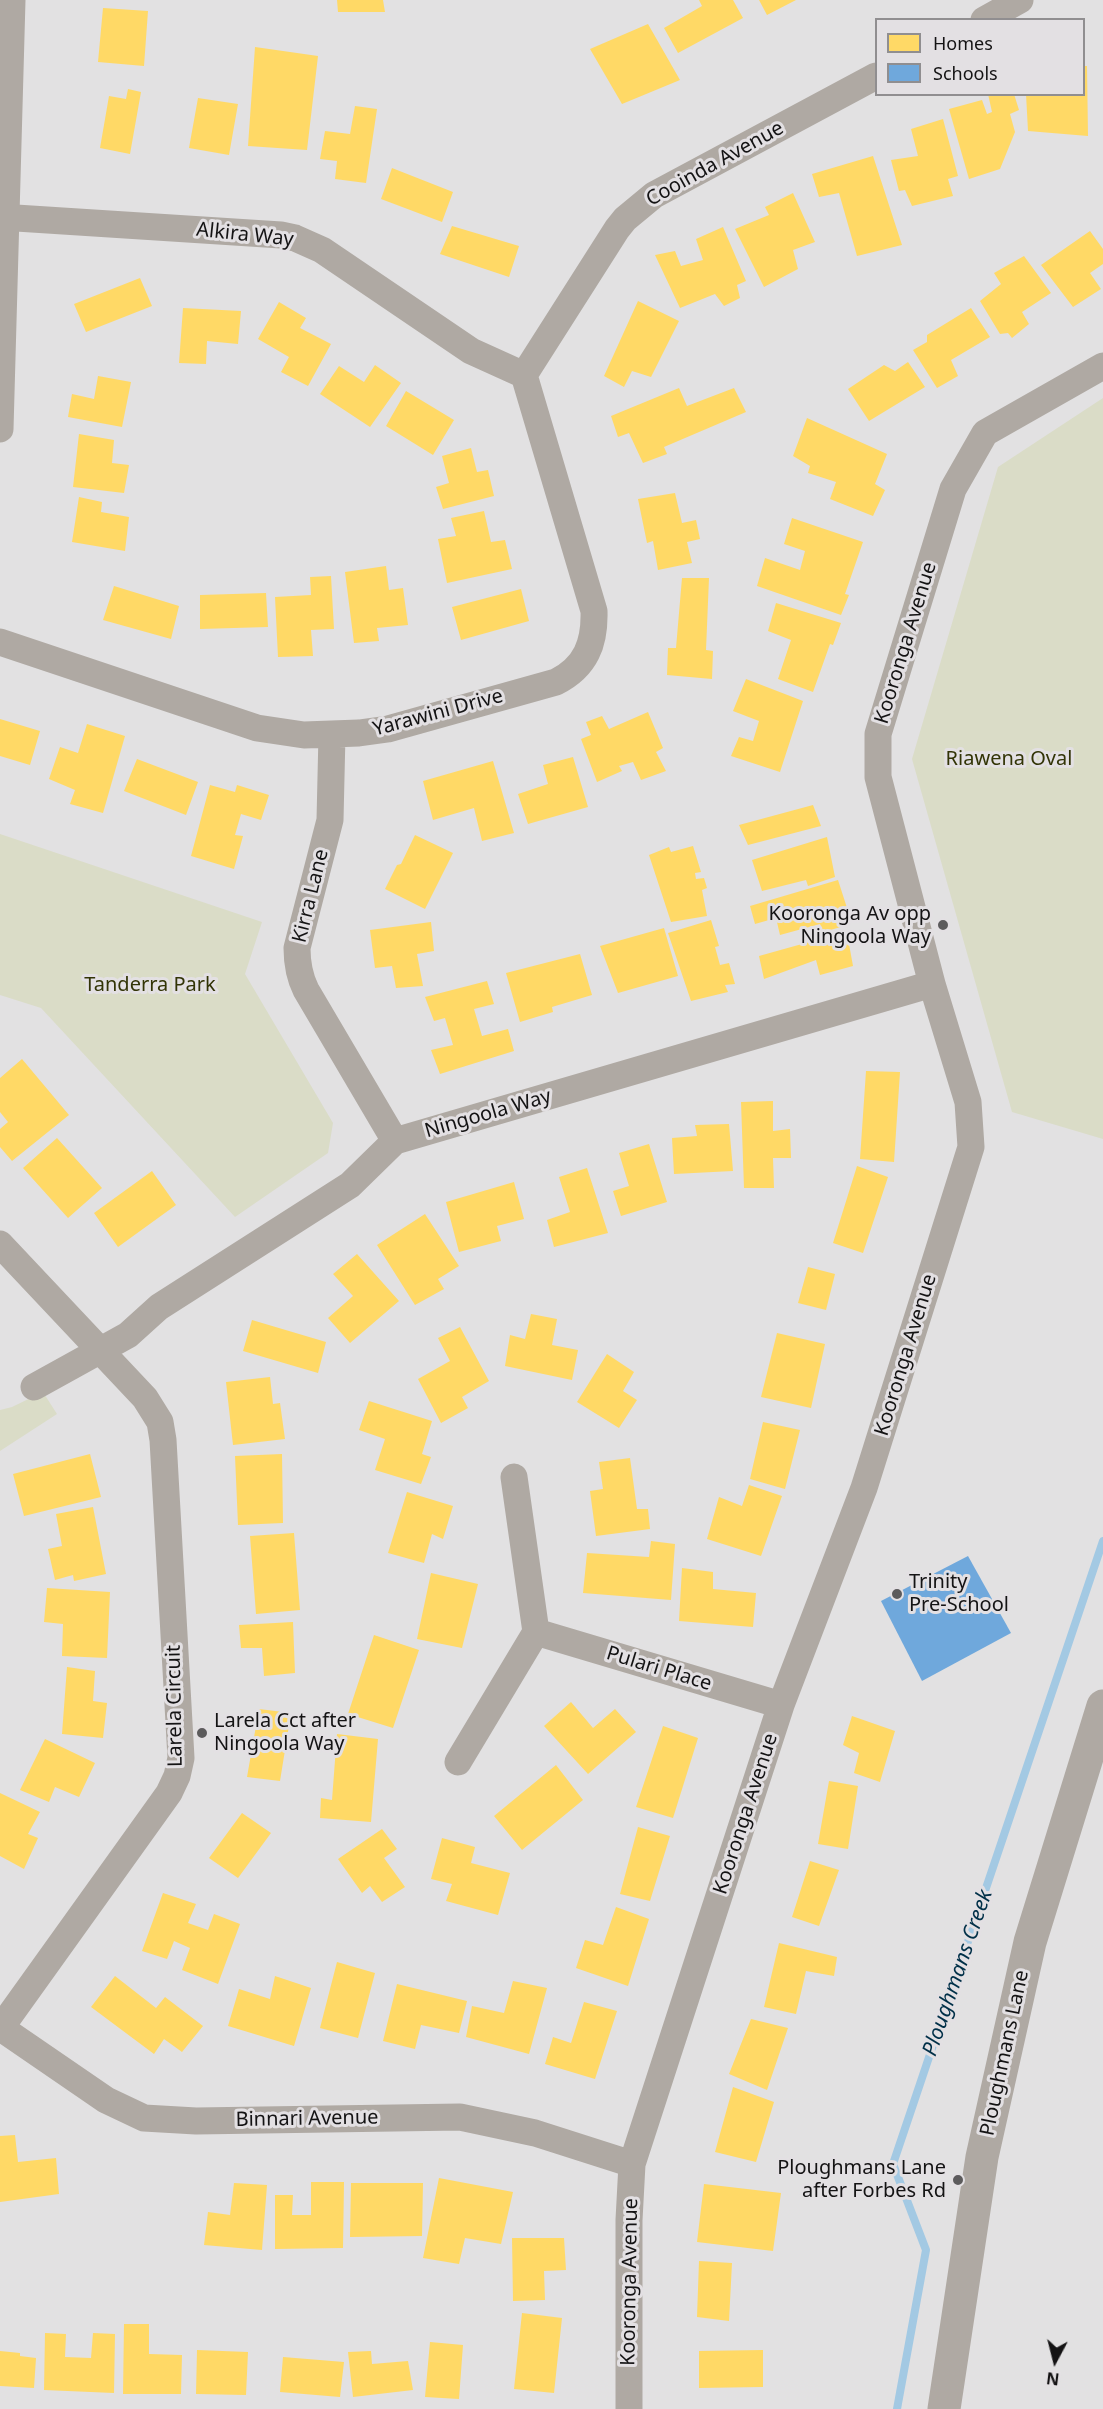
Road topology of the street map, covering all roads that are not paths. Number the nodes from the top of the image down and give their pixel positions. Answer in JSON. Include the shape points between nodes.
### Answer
{"nodes":[{"id":1,"x":12,"y":0,"type":"edge"},
{"id":2,"x":1020,"y":0,"type":"edge"},
{"id":3,"x":988,"y":18,"type":"edge"},
{"id":4,"x":875,"y":77,"type":"edge"},
{"id":5,"x":3,"y":217,"type":"edge"},
{"id":6,"x":1103,"y":366,"type":"edge"},
{"id":7,"x":524,"y":375,"type":"junction"},
{"id":8,"x":0,"y":429,"type":"edge"},
{"id":9,"x":0,"y":642,"type":"edge"},
{"id":10,"x":332,"y":734,"type":"junction"},
{"id":11,"x":932,"y":984,"type":"junction"},
{"id":12,"x":395,"y":1141,"type":"junction"},
{"id":13,"x":0,"y":1244,"type":"edge"},
{"id":14,"x":98,"y":1350,"type":"junction"},
{"id":15,"x":34,"y":1387,"type":"dead end"},
{"id":16,"x":514,"y":1477,"type":"dead end"},
{"id":17,"x":537,"y":1632,"type":"junction"},
{"id":18,"x":781,"y":1705,"type":"junction"},
{"id":19,"x":1103,"y":1706,"type":"edge"},
{"id":20,"x":458,"y":1762,"type":"dead end"},
{"id":21,"x":0,"y":2029,"type":"edge"},
{"id":22,"x":632,"y":2164,"type":"junction"},
{"id":23,"x":629,"y":2409,"type":"edge"},
{"id":24,"x":944,"y":2409,"type":"edge"}],
"edges":[{"from":1,"to":5,"type":"street"},
{"from":2,"to":3,"type":"street"},
{"from":4,"to":7,"type":"street","name":"Cooinda Avenue","via":[[654,195],[637,208],[617,229]]},
{"from":5,"to":7,"type":"street","name":"Alkira Way","via":[[295,238],[322,250],[471,351]]},
{"from":5,"to":8,"type":"street"},
{"from":6,"to":11,"type":"street","name":"Kooronga Avenue","via":[[985,433],[953,489],[878,734],[878,777]]},
{"from":7,"to":10,"type":"street","name":"Yarawini Drive","via":[[594,611],[595,627],[589,648],[571,674],[556,682],[387,729]]},
{"from":9,"to":10,"type":"street","name":"Yarawini Drive","via":[[239,724],[277,732]]},
{"from":10,"to":12,"type":"street","name":"Kirra Lane","via":[[330,820],[297,948],[299,976]]},
{"from":11,"to":12,"type":"street","name":"Ningoola Way"},
{"from":11,"to":18,"type":"street","name":"Kooronga Avenue","via":[[968,1102],[971,1147],[864,1488]]},
{"from":12,"to":14,"type":"street","name":"Ningoola Way","via":[[350,1185],[159,1307],[128,1335]]},
{"from":13,"to":14,"type":"street","name":"Larela Circuit"},
{"from":14,"to":15,"type":"street"},
{"from":14,"to":21,"type":"street","name":"Larela Circuit","via":[[145,1398],[160,1422],[180,1758],[169,1793]]},
{"from":16,"to":17,"type":"street"},
{"from":17,"to":18,"type":"street","name":"Pulari Place"},
{"from":17,"to":20,"type":"street"},
{"from":18,"to":22,"type":"street","name":"Kooronga Avenue"},
{"from":19,"to":24,"type":"street","name":"Ploughmans Lane","via":[[1030,1942],[982,2157]]},
{"from":21,"to":22,"type":"street","name":"Binnari Avenue","via":[[106,2100],[144,2118],[196,2121],[460,2117],[535,2133]]},
{"from":22,"to":23,"type":"street","name":"Kooronga Avenue","via":[[628,2220]]}]}
